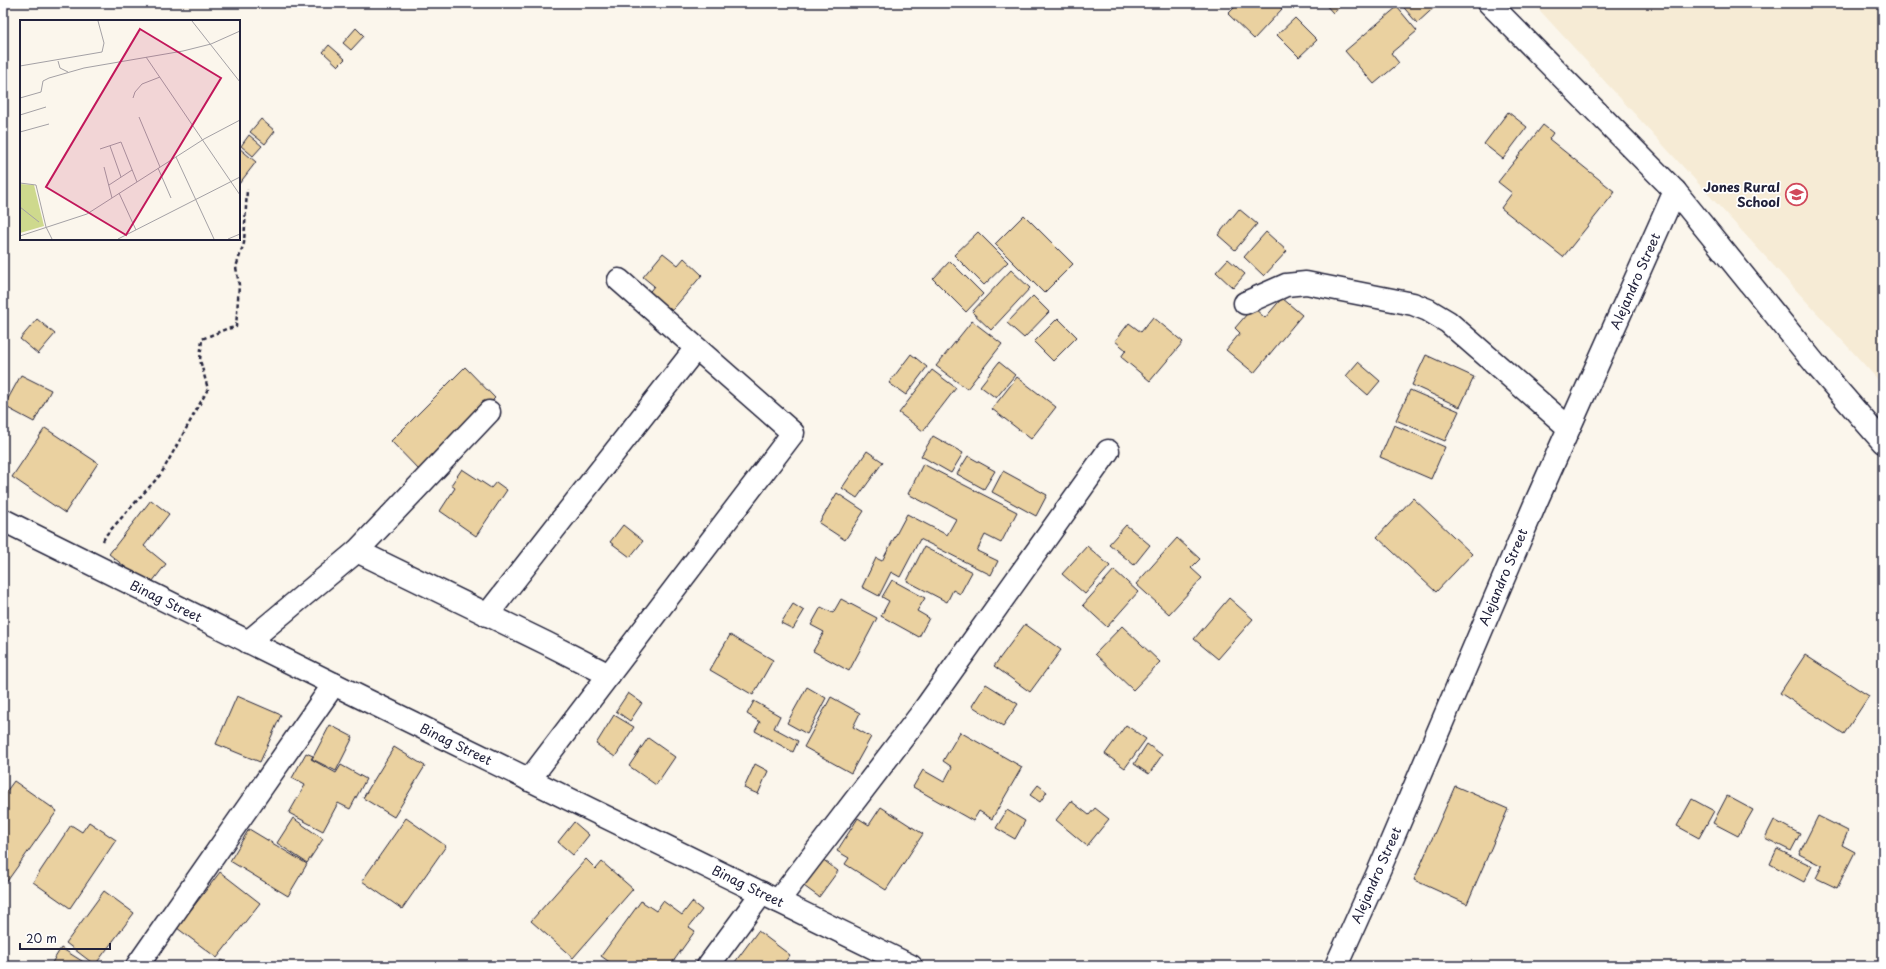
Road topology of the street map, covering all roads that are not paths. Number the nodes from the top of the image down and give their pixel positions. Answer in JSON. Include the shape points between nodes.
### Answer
{"nodes":[{"id":1,"x":1489,"y":3,"type":"edge"},
{"id":2,"x":1675,"y":191,"type":"junction"},
{"id":3,"x":619,"y":280,"type":"dead end"},
{"id":4,"x":1245,"y":303,"type":"dead end"},
{"id":5,"x":696,"y":348,"type":"junction"},
{"id":6,"x":488,"y":412,"type":"dead end"},
{"id":7,"x":1569,"y":428,"type":"junction"},
{"id":8,"x":1883,"y":442,"type":"edge"},
{"id":9,"x":1108,"y":451,"type":"dead end"},
{"id":10,"x":3,"y":520,"type":"edge"},
{"id":11,"x":357,"y":551,"type":"junction"},
{"id":12,"x":487,"y":615,"type":"junction"},
{"id":13,"x":248,"y":642,"type":"junction"},
{"id":14,"x":609,"y":675,"type":"junction"},
{"id":15,"x":334,"y":684,"type":"junction"},
{"id":16,"x":529,"y":780,"type":"junction"},
{"id":17,"x":770,"y":897,"type":"junction"},
{"id":18,"x":136,"y":966,"type":"edge"},
{"id":19,"x":708,"y":966,"type":"edge"},
{"id":20,"x":911,"y":966,"type":"edge"},
{"id":21,"x":1336,"y":966,"type":"edge"}],
"edges":[{"from":1,"to":2,"type":"street"},
{"from":2,"to":7,"type":"street","name":"Alejandro Street"},
{"from":2,"to":8,"type":"street","via":[[1816,365]]},
{"from":3,"to":5,"type":"street"},
{"from":4,"to":7,"type":"street","via":[[1286,286],[1306,283],[1413,304],[1448,322]]},
{"from":5,"to":12,"type":"street"},
{"from":5,"to":14,"type":"street","via":[[793,433]]},
{"from":6,"to":11,"type":"street"},
{"from":7,"to":21,"type":"street","name":"Alejandro Street"},
{"from":9,"to":17,"type":"street","via":[[921,714]]},
{"from":10,"to":13,"type":"street","name":"Binag Street"},
{"from":11,"to":12,"type":"street"},
{"from":11,"to":13,"type":"street"},
{"from":12,"to":14,"type":"street"},
{"from":13,"to":15,"type":"street","name":"Binag Street"},
{"from":14,"to":16,"type":"street"},
{"from":15,"to":16,"type":"street","name":"Binag Street"},
{"from":15,"to":18,"type":"street"},
{"from":16,"to":17,"type":"street","name":"Binag Street"},
{"from":17,"to":19,"type":"street"},
{"from":17,"to":20,"type":"street","name":"Binag Street"}]}
